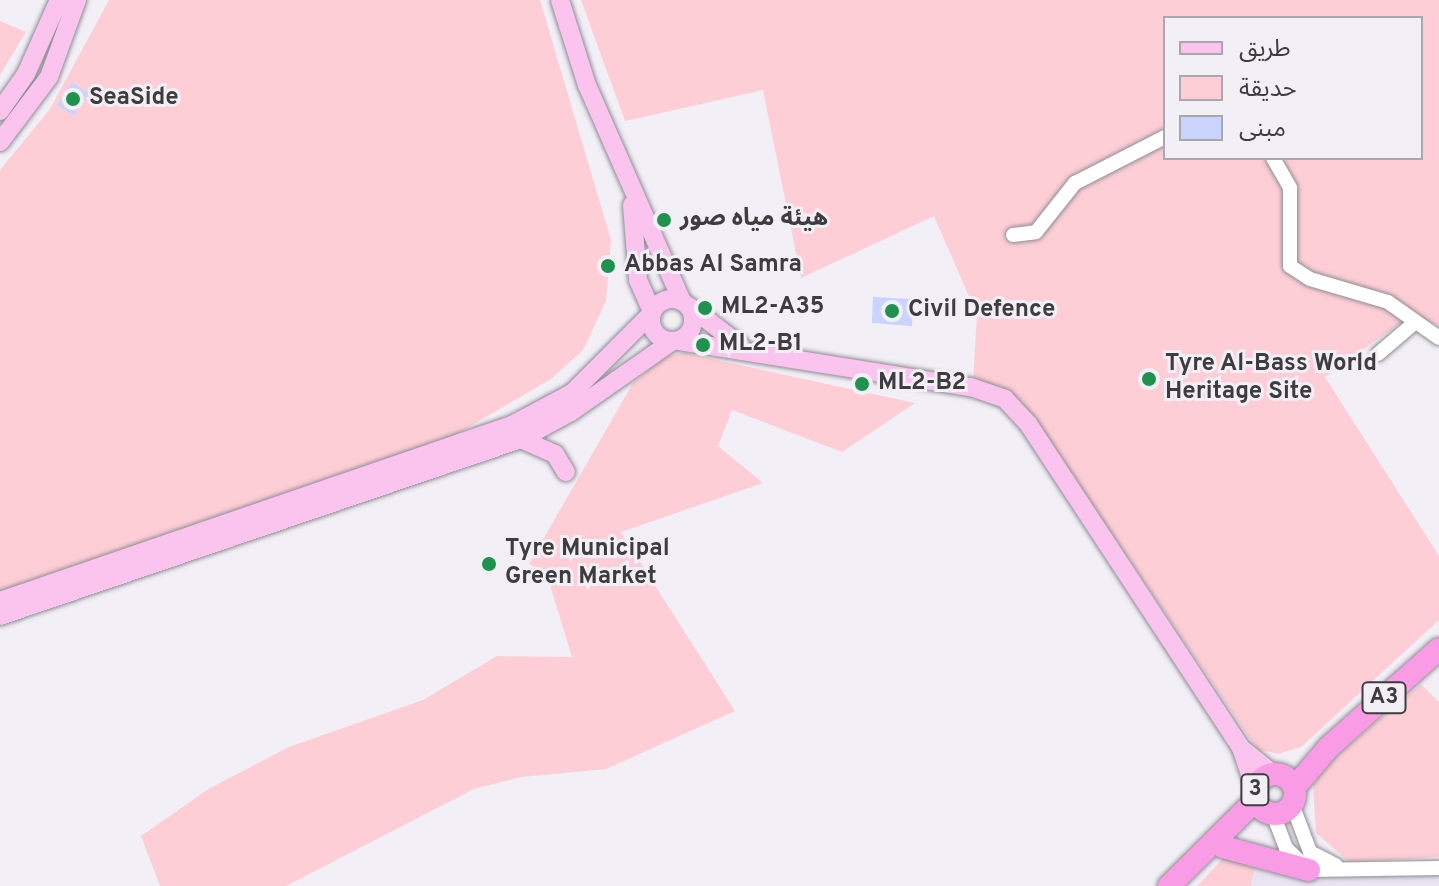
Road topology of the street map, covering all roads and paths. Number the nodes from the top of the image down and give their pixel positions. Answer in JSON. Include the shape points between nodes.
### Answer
{"nodes":[{"id":1,"x":59,"y":0,"type":"edge"},
{"id":2,"x":77,"y":0,"type":"edge"},
{"id":3,"x":560,"y":0,"type":"edge"},
{"id":4,"x":0,"y":111,"type":"edge"},
{"id":5,"x":1163,"y":138,"type":"edge"},
{"id":6,"x":0,"y":142,"type":"edge"},
{"id":7,"x":1274,"y":160,"type":"edge"},
{"id":8,"x":630,"y":186,"type":"junction"},
{"id":9,"x":1013,"y":235,"type":"dead end"},
{"id":10,"x":686,"y":304,"type":"junction"},
{"id":11,"x":652,"y":312,"type":"junction"},
{"id":12,"x":1412,"y":325,"type":"junction"},
{"id":13,"x":1439,"y":338,"type":"edge"},
{"id":14,"x":675,"y":341,"type":"junction"},
{"id":15,"x":743,"y":346,"type":"junction"},
{"id":16,"x":1378,"y":354,"type":"dead end"},
{"id":17,"x":521,"y":439,"type":"junction"},
{"id":18,"x":474,"y":448,"type":"junction"},
{"id":19,"x":566,"y":472,"type":"dead end"},
{"id":20,"x":0,"y":601,"type":"edge"},
{"id":21,"x":0,"y":616,"type":"edge"},
{"id":22,"x":1439,"y":649,"type":"edge"},
{"id":23,"x":1273,"y":794,"type":"junction"},
{"id":24,"x":1223,"y":847,"type":"junction"},
{"id":25,"x":1199,"y":859,"type":"junction"},
{"id":26,"x":1340,"y":866,"type":"junction"},
{"id":27,"x":1439,"y":868,"type":"edge"},
{"id":28,"x":1309,"y":870,"type":"junction"},
{"id":29,"x":1169,"y":886,"type":"edge"}],
"edges":[{"from":1,"to":4,"type":"main road","via":[[26,74]]},
{"from":2,"to":6,"type":"main road","via":[[49,77]]},
{"from":3,"to":8,"type":"main road"},
{"from":5,"to":9,"type":"street","via":[[1093,172],[1056,200],[1036,232]]},
{"from":7,"to":12,"type":"street","via":[[1290,188],[1290,266],[1310,279],[1388,302]]},
{"from":8,"to":10,"type":"main road"},
{"from":8,"to":11,"type":"main road","via":[[638,280]]},
{"from":10,"to":11,"type":"main road","via":[[668,298]]},
{"from":10,"to":14,"type":"main road","via":[[693,327]]},
{"from":10,"to":15,"type":"main road"},
{"from":11,"to":14,"type":"main road","via":[[657,335]]},
{"from":11,"to":18,"type":"main road","via":[[572,393]]},
{"from":12,"to":13,"type":"street"},
{"from":12,"to":16,"type":"street"},
{"from":14,"to":15,"type":"main road"},
{"from":14,"to":17,"type":"main road"},
{"from":15,"to":23,"type":"main road","via":[[820,366],[971,387],[1005,399],[1029,425]]},
{"from":17,"to":18,"type":"main road"},
{"from":17,"to":19,"type":"main road","via":[[555,454]]},
{"from":18,"to":20,"type":"main road"},
{"from":18,"to":21,"type":"main road"},
{"from":22,"to":23,"type":"highway","number":"A3"},
{"from":23,"to":24,"type":"highway","number":"A3"},
{"from":23,"to":25,"type":"highway","number":"A3"},
{"from":23,"to":26,"type":"street","via":[[1310,852]]},
{"from":23,"to":28,"type":"street","via":[[1286,848]]},
{"from":24,"to":25,"type":"highway","number":"A3"},
{"from":24,"to":28,"type":"highway"},
{"from":25,"to":29,"type":"highway","number":"A3"},
{"from":26,"to":27,"type":"street"},
{"from":26,"to":28,"type":"street"}]}
